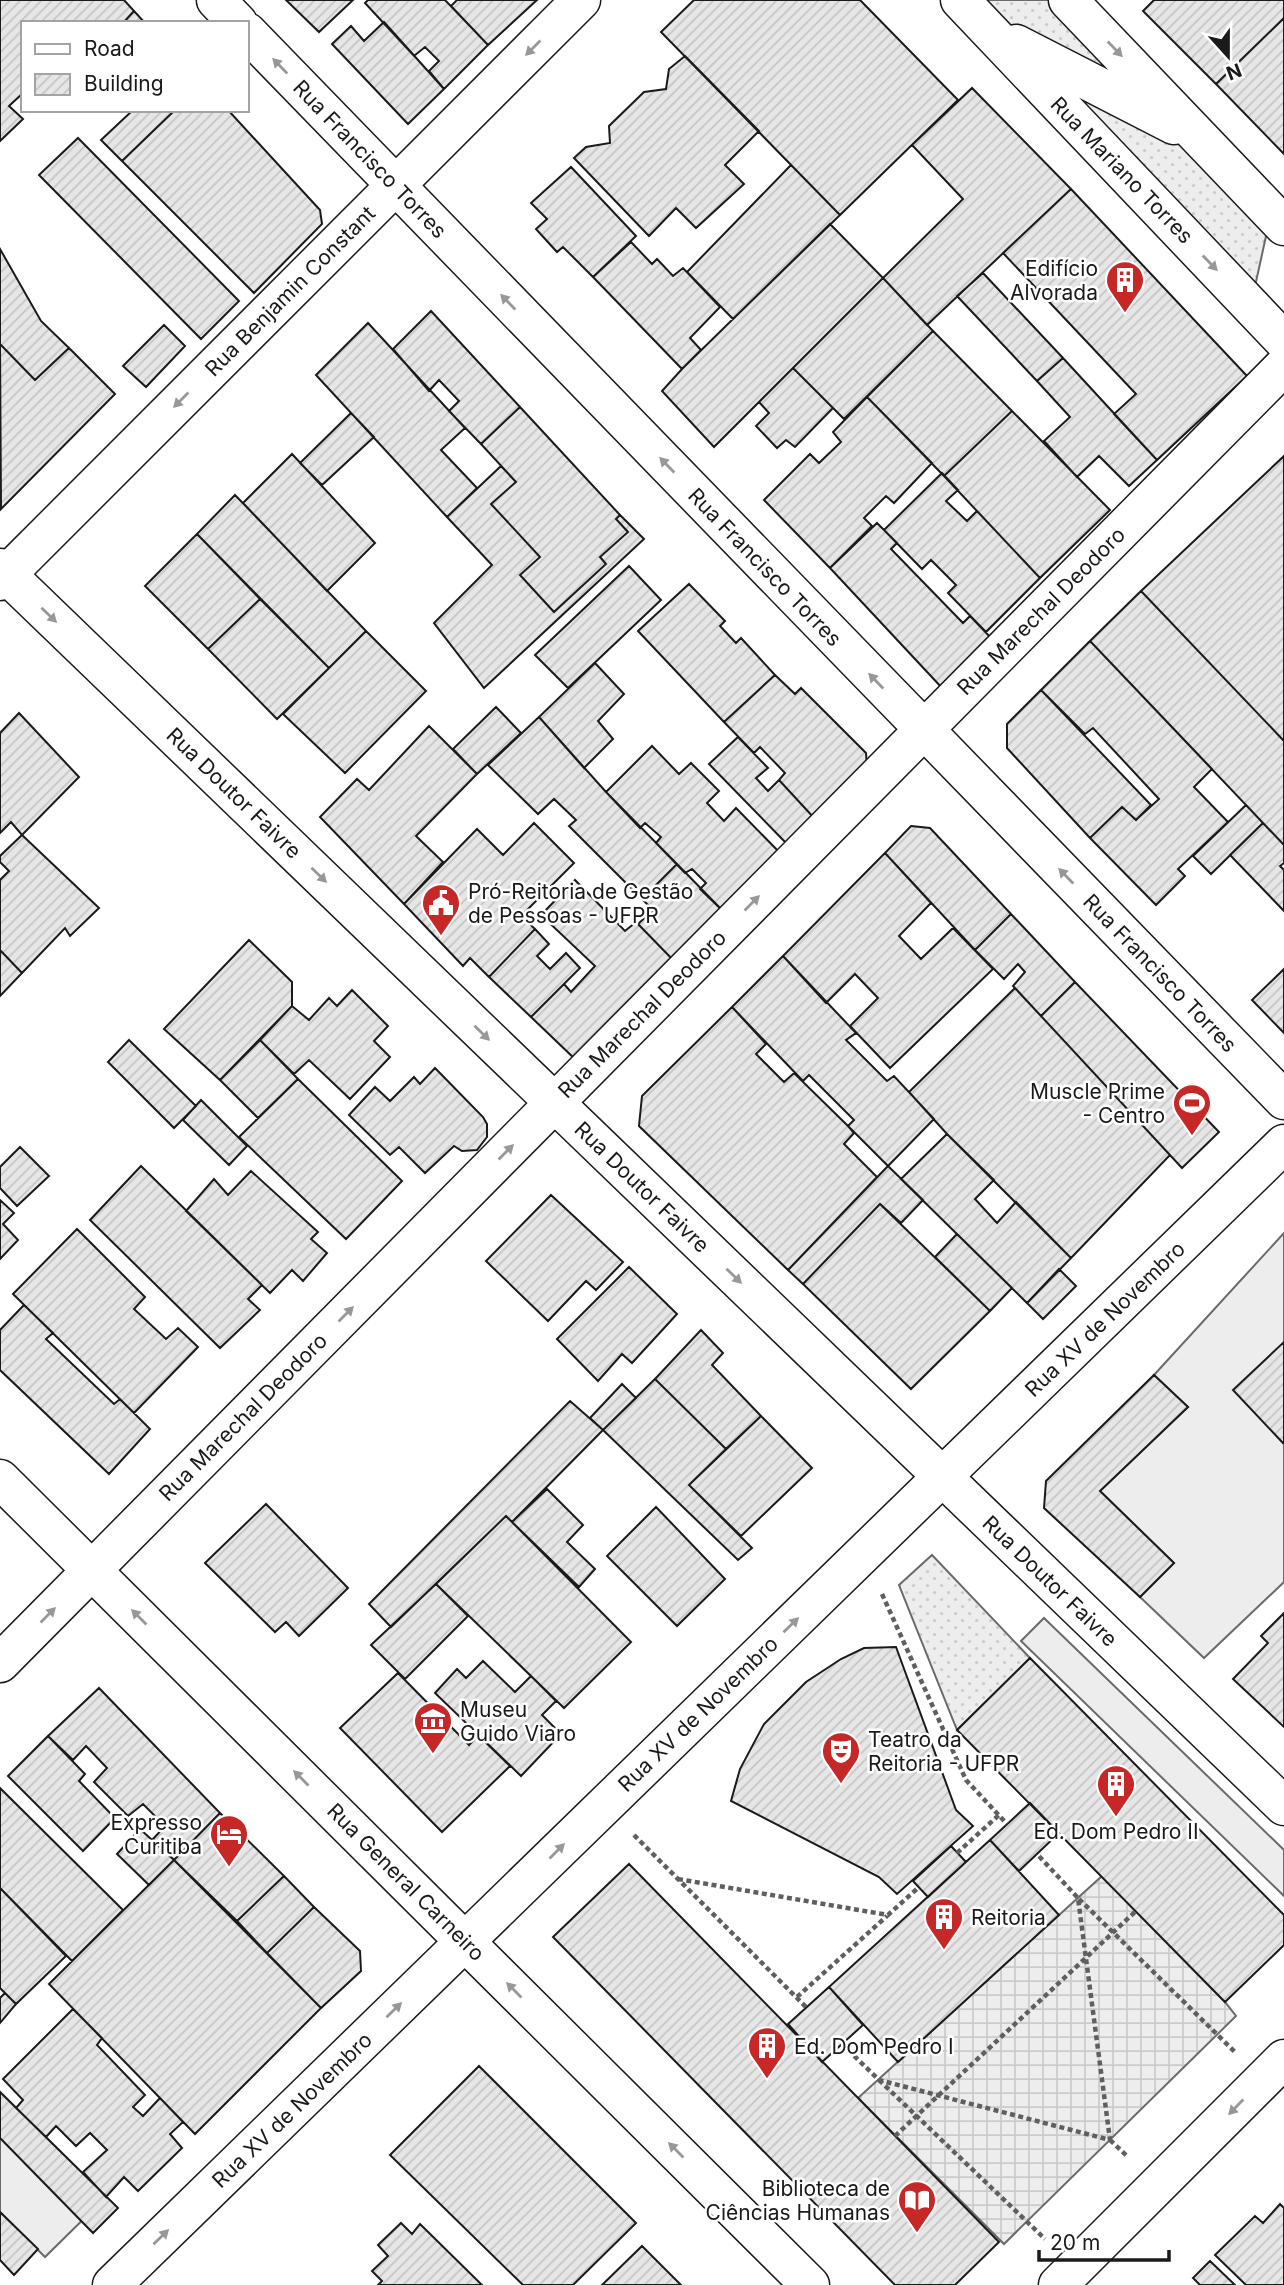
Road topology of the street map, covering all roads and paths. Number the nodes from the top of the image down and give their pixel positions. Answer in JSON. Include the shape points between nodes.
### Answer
{"nodes":[{"id":1,"x":216,"y":0,"type":"edge"},
{"id":2,"x":581,"y":0,"type":"edge"},
{"id":3,"x":960,"y":0,"type":"edge"},
{"id":4,"x":1068,"y":0,"type":"edge"},
{"id":5,"x":236,"y":21,"type":"edge"},
{"id":6,"x":989,"y":30,"type":"junction"},
{"id":7,"x":248,"y":33,"type":"edge"},
{"id":8,"x":1200,"y":139,"type":"junction"},
{"id":9,"x":396,"y":185,"type":"junction"},
{"id":10,"x":1284,"y":226,"type":"edge"},
{"id":11,"x":1284,"y":341,"type":"edge"},
{"id":12,"x":1284,"y":366,"type":"edge"},
{"id":13,"x":2,"y":574,"type":"edge"},
{"id":14,"x":923,"y":730,"type":"junction"},
{"id":15,"x":1284,"y":1100,"type":"edge"},
{"id":16,"x":554,"y":1102,"type":"junction"},
{"id":17,"x":1284,"y":1144,"type":"edge"},
{"id":18,"x":943,"y":1477,"type":"junction"},
{"id":19,"x":0,"y":1479,"type":"edge"},
{"id":20,"x":864,"y":1554,"type":"junction"},
{"id":21,"x":92,"y":1570,"type":"junction"},
{"id":22,"x":0,"y":1663,"type":"edge"},
{"id":23,"x":604,"y":1805,"type":"junction"},
{"id":24,"x":1284,"y":1806,"type":"edge"},
{"id":25,"x":999,"y":1815,"type":"junction"},
{"id":26,"x":1007,"y":1824,"type":"dead end"},
{"id":27,"x":957,"y":1853,"type":"dead end"},
{"id":28,"x":1037,"y":1854,"type":"dead end"},
{"id":29,"x":677,"y":1879,"type":"junction"},
{"id":30,"x":919,"y":1887,"type":"dead end"},
{"id":31,"x":1078,"y":1899,"type":"junction"},
{"id":32,"x":1136,"y":1911,"type":"dead end"},
{"id":33,"x":888,"y":1915,"type":"junction"},
{"id":34,"x":1112,"y":1933,"type":"junction"},
{"id":35,"x":465,"y":1941,"type":"junction"},
{"id":36,"x":1086,"y":1958,"type":"junction"},
{"id":37,"x":797,"y":1997,"type":"junction"},
{"id":38,"x":807,"y":2008,"type":"dead end"},
{"id":39,"x":842,"y":2044,"type":"dead end"},
{"id":40,"x":1274,"y":2069,"type":"edge"},
{"id":41,"x":878,"y":2080,"type":"junction"},
{"id":42,"x":939,"y":2096,"type":"junction"},
{"id":43,"x":916,"y":2117,"type":"junction"},
{"id":44,"x":895,"y":2136,"type":"dead end"},
{"id":45,"x":1067,"y":2276,"type":"edge"},
{"id":46,"x":112,"y":2285,"type":"edge"},
{"id":47,"x":810,"y":2285,"type":"edge"}],
"edges":[{"from":1,"to":5,"type":"street"},
{"from":2,"to":9,"type":"street","name":"Rua Benjamin Constant","one_way":true},
{"from":3,"to":6,"type":"street","name":"Rua Mariano Torres"},
{"from":4,"to":8,"type":"street","one_way":true},
{"from":6,"to":8,"type":"street"},
{"from":6,"to":11,"type":"street","name":"Rua Mariano Torres","one_way":true},
{"from":9,"to":7,"type":"street","name":"Rua Francisco Torres","one_way":true},
{"from":8,"to":10,"type":"street"},
{"from":9,"to":13,"type":"street","name":"Rua Benjamin Constant","one_way":true},
{"from":14,"to":9,"type":"street","name":"Rua Francisco Torres","one_way":true},
{"from":12,"to":14,"type":"street","name":"Rua Marechal Deodoro"},
{"from":13,"to":16,"type":"street","name":"Rua Doutor Faivre","one_way":true},
{"from":15,"to":14,"type":"street","name":"Rua Francisco Torres","one_way":true},
{"from":16,"to":14,"type":"street","name":"Rua Marechal Deodoro","one_way":true},
{"from":16,"to":18,"type":"street","name":"Rua Doutor Faivre","one_way":true},
{"from":21,"to":16,"type":"street","name":"Rua Marechal Deodoro","one_way":true},
{"from":17,"to":18,"type":"street","name":"Rua XV de Novembro"},
{"from":18,"to":20,"type":"street","name":"Rua XV de Novembro"},
{"from":18,"to":24,"type":"street","name":"Rua Doutor Faivre"},
{"from":19,"to":21,"type":"street","name":"Rua General Carneiro"},
{"from":23,"to":20,"type":"street","name":"Rua XV de Novembro","one_way":true},
{"from":20,"to":25,"type":"path","via":[[966,1780]]},
{"from":22,"to":21,"type":"street","name":"Rua Marechal Deodoro","one_way":true},
{"from":35,"to":21,"type":"street","name":"Rua General Carneiro","one_way":true},
{"from":23,"to":29,"type":"path"},
{"from":35,"to":23,"type":"street","name":"Rua XV de Novembro","one_way":true},
{"from":25,"to":26,"type":"path"},
{"from":25,"to":27,"type":"path"},
{"from":28,"to":31,"type":"path"},
{"from":29,"to":33,"type":"path"},
{"from":29,"to":37,"type":"path"},
{"from":30,"to":33,"type":"path"},
{"from":31,"to":34,"type":"path"},
{"from":31,"to":36,"type":"path"},
{"from":32,"to":34,"type":"path"},
{"from":33,"to":37,"type":"path"},
{"from":34,"to":36,"type":"path"},
{"from":34,"to":40,"type":"path"},
{"from":46,"to":35,"type":"street","name":"Rua XV de Novembro","one_way":true},
{"from":47,"to":35,"type":"street","name":"Rua General Carneiro","one_way":true},
{"from":36,"to":42,"type":"path"},
{"from":36,"to":42,"type":"path","via":[[1110,2140]]},
{"from":37,"to":38,"type":"path"},
{"from":39,"to":41,"type":"path"},
{"from":40,"to":45,"type":"street","one_way":true},
{"from":41,"to":42,"type":"path"},
{"from":41,"to":43,"type":"path"},
{"from":42,"to":43,"type":"path"},
{"from":43,"to":44,"type":"path"},
{"from":43,"to":45,"type":"path"}]}
